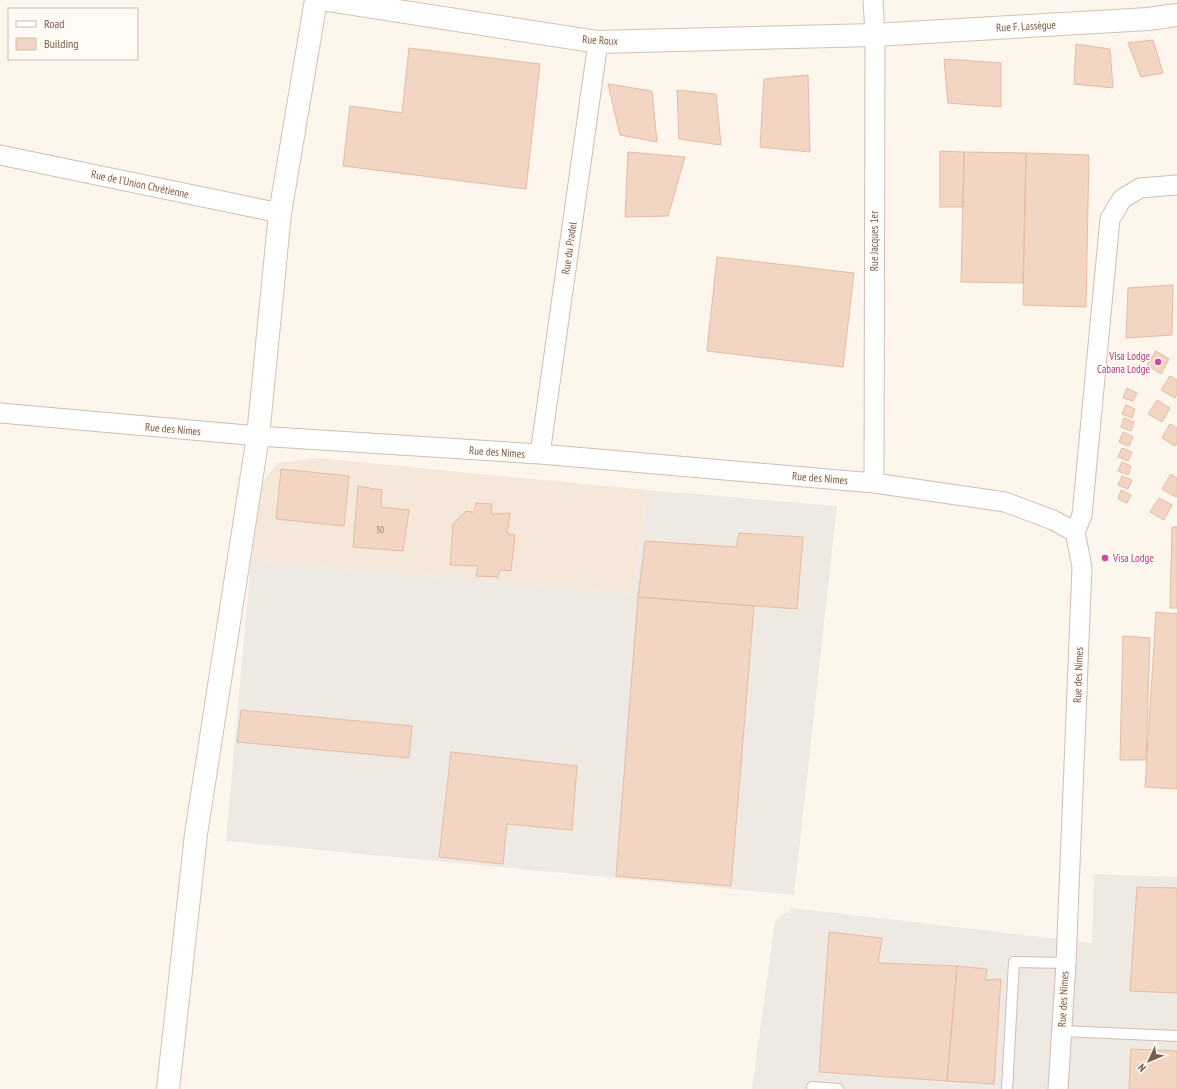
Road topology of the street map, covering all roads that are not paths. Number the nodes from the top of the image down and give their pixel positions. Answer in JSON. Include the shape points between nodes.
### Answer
{"nodes":[{"id":1,"x":316,"y":0,"type":"edge"},
{"id":2,"x":327,"y":0,"type":"edge"},
{"id":3,"x":873,"y":0,"type":"edge"},
{"id":4,"x":1177,"y":15,"type":"edge"},
{"id":5,"x":875,"y":35,"type":"junction"},
{"id":6,"x":598,"y":42,"type":"junction"},
{"id":7,"x":0,"y":155,"type":"edge"},
{"id":8,"x":1177,"y":185,"type":"edge"},
{"id":9,"x":280,"y":213,"type":"junction"},
{"id":10,"x":0,"y":413,"type":"edge"},
{"id":11,"x":258,"y":436,"type":"junction"},
{"id":12,"x":540,"y":454,"type":"junction"},
{"id":13,"x":874,"y":483,"type":"junction"},
{"id":14,"x":1075,"y":532,"type":"junction"},
{"id":15,"x":1066,"y":963,"type":"junction"},
{"id":16,"x":1061,"y":1031,"type":"junction"},
{"id":17,"x":1177,"y":1036,"type":"edge"},
{"id":18,"x":812,"y":1087,"type":"dead end"},
{"id":19,"x":168,"y":1089,"type":"edge"},
{"id":20,"x":838,"y":1089,"type":"edge"},
{"id":21,"x":1006,"y":1089,"type":"edge"},
{"id":22,"x":1058,"y":1089,"type":"edge"}],
"edges":[{"from":1,"to":9,"type":"street"},
{"from":2,"to":6,"type":"street","name":"Rue Roux"},
{"from":3,"to":5,"type":"street","name":"Rue Jacques 1er"},
{"from":4,"to":5,"type":"street","name":"Rue F. Lassègue","via":[[1148,19]]},
{"from":5,"to":6,"type":"street","name":"Rue Roux"},
{"from":5,"to":13,"type":"street","name":"Rue Jacques 1er"},
{"from":6,"to":12,"type":"street","name":"Rue du Pradel"},
{"from":7,"to":9,"type":"street","name":"Rue de l'Union Chrétienne"},
{"from":8,"to":14,"type":"street","via":[[1140,188],[1122,199],[1110,219],[1082,515]]},
{"from":9,"to":11,"type":"street"},
{"from":10,"to":11,"type":"street","name":"Rue des Nimes"},
{"from":11,"to":12,"type":"street","name":"Rue des Nimes"},
{"from":11,"to":19,"type":"street","via":[[196,834]]},
{"from":12,"to":13,"type":"street","name":"Rue des Nimes"},
{"from":13,"to":14,"type":"street","name":"Rue des Nimes","via":[[1005,502]]},
{"from":14,"to":15,"type":"street","name":"Rue des Nimes","via":[[1082,568]]},
{"from":15,"to":16,"type":"street","name":"Rue des Nimes"},
{"from":15,"to":21,"type":"lane","via":[[1014,962]]},
{"from":16,"to":17,"type":"lane"},
{"from":16,"to":22,"type":"street","name":"Rue des Nimes"},
{"from":18,"to":20,"type":"lane"}]}
